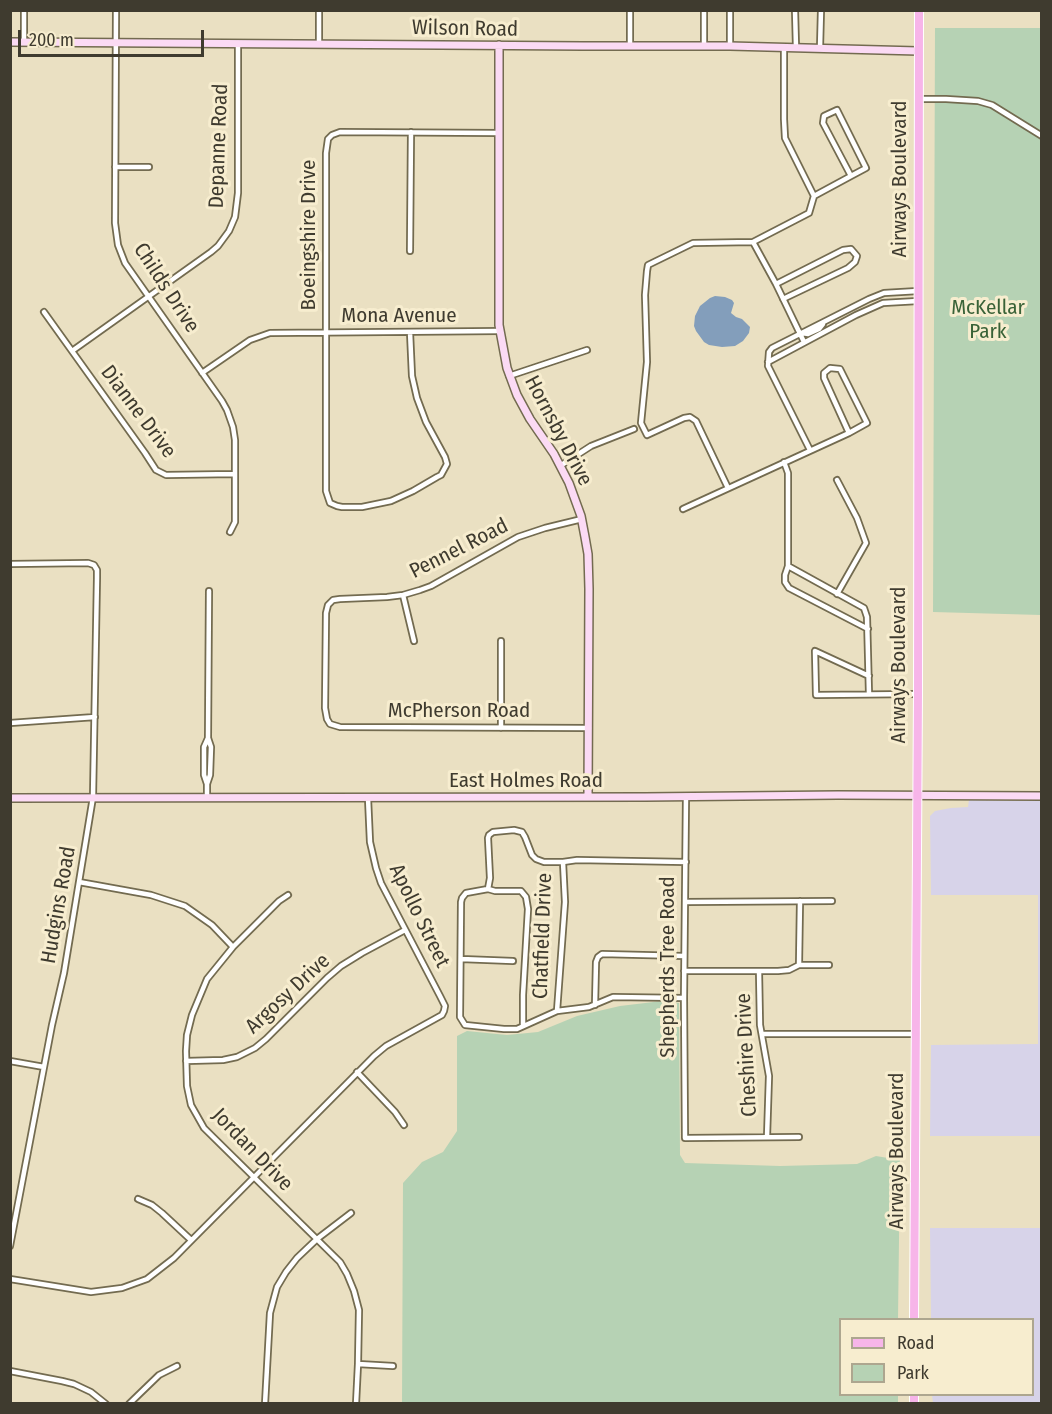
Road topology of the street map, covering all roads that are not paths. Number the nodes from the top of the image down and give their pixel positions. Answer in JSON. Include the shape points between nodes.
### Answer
{"nodes":[{"id":1,"x":24,"y":10,"type":"edge"},
{"id":2,"x":116,"y":10,"type":"edge"},
{"id":3,"x":319,"y":10,"type":"edge"},
{"id":4,"x":630,"y":10,"type":"edge"},
{"id":5,"x":704,"y":10,"type":"edge"},
{"id":6,"x":730,"y":10,"type":"edge"},
{"id":7,"x":795,"y":10,"type":"edge"},
{"id":8,"x":821,"y":10,"type":"edge"},
{"id":9,"x":919,"y":10,"type":"edge"},
{"id":10,"x":10,"y":42,"type":"edge"},
{"id":11,"x":24,"y":42,"type":"junction"},
{"id":12,"x":116,"y":42,"type":"junction"},
{"id":13,"x":238,"y":43,"type":"junction"},
{"id":14,"x":320,"y":44,"type":"junction"},
{"id":15,"x":499,"y":45,"type":"junction"},
{"id":16,"x":630,"y":46,"type":"junction"},
{"id":17,"x":704,"y":46,"type":"junction"},
{"id":18,"x":730,"y":46,"type":"junction"},
{"id":19,"x":784,"y":47,"type":"junction"},
{"id":20,"x":796,"y":47,"type":"junction"},
{"id":21,"x":820,"y":48,"type":"junction"},
{"id":22,"x":918,"y":51,"type":"junction"},
{"id":23,"x":918,"y":99,"type":"junction"},
{"id":24,"x":411,"y":132,"type":"junction"},
{"id":25,"x":498,"y":133,"type":"junction"},
{"id":26,"x":1041,"y":136,"type":"edge"},
{"id":27,"x":116,"y":166,"type":"junction"},
{"id":28,"x":149,"y":167,"type":"dead end"},
{"id":29,"x":851,"y":176,"type":"junction"},
{"id":30,"x":814,"y":196,"type":"junction"},
{"id":31,"x":753,"y":242,"type":"junction"},
{"id":32,"x":410,"y":251,"type":"dead end"},
{"id":33,"x":776,"y":284,"type":"junction"},
{"id":34,"x":918,"y":291,"type":"junction"},
{"id":35,"x":148,"y":297,"type":"junction"},
{"id":36,"x":783,"y":298,"type":"junction"},
{"id":37,"x":918,"y":301,"type":"junction"},
{"id":38,"x":44,"y":312,"type":"dead end"},
{"id":39,"x":325,"y":332,"type":"junction"},
{"id":40,"x":410,"y":332,"type":"junction"},
{"id":41,"x":500,"y":332,"type":"junction"},
{"id":42,"x":801,"y":333,"type":"junction"},
{"id":43,"x":804,"y":342,"type":"junction"},
{"id":44,"x":587,"y":350,"type":"dead end"},
{"id":45,"x":72,"y":351,"type":"junction"},
{"id":46,"x":768,"y":362,"type":"junction"},
{"id":47,"x":202,"y":373,"type":"junction"},
{"id":48,"x":509,"y":376,"type":"junction"},
{"id":49,"x":634,"y":429,"type":"dead end"},
{"id":50,"x":849,"y":433,"type":"junction"},
{"id":51,"x":810,"y":450,"type":"junction"},
{"id":52,"x":784,"y":462,"type":"junction"},
{"id":53,"x":560,"y":466,"type":"junction"},
{"id":54,"x":235,"y":474,"type":"junction"},
{"id":55,"x":837,"y":480,"type":"dead end"},
{"id":56,"x":728,"y":488,"type":"junction"},
{"id":57,"x":683,"y":508,"type":"dead end"},
{"id":58,"x":582,"y":519,"type":"junction"},
{"id":59,"x":230,"y":532,"type":"dead end"},
{"id":60,"x":10,"y":564,"type":"edge"},
{"id":61,"x":788,"y":566,"type":"junction"},
{"id":62,"x":209,"y":591,"type":"dead end"},
{"id":63,"x":837,"y":594,"type":"junction"},
{"id":64,"x":403,"y":595,"type":"junction"},
{"id":65,"x":867,"y":629,"type":"junction"},
{"id":66,"x":414,"y":640,"type":"dead end"},
{"id":67,"x":501,"y":641,"type":"dead end"},
{"id":68,"x":869,"y":676,"type":"junction"},
{"id":69,"x":869,"y":694,"type":"junction"},
{"id":70,"x":918,"y":694,"type":"junction"},
{"id":71,"x":95,"y":717,"type":"junction"},
{"id":72,"x":10,"y":723,"type":"edge"},
{"id":73,"x":330,"y":724,"type":"joint"},
{"id":74,"x":501,"y":728,"type":"junction"},
{"id":75,"x":589,"y":728,"type":"junction"},
{"id":76,"x":916,"y":795,"type":"junction"},
{"id":77,"x":686,"y":796,"type":"junction"},
{"id":78,"x":1041,"y":796,"type":"edge"},
{"id":79,"x":93,"y":797,"type":"junction"},
{"id":80,"x":207,"y":797,"type":"junction"},
{"id":81,"x":588,"y":797,"type":"junction"},
{"id":82,"x":10,"y":798,"type":"edge"},
{"id":83,"x":368,"y":798,"type":"junction"},
{"id":84,"x":563,"y":862,"type":"junction"},
{"id":85,"x":686,"y":862,"type":"junction"},
{"id":86,"x":79,"y":882,"type":"junction"},
{"id":87,"x":488,"y":889,"type":"junction"},
{"id":88,"x":288,"y":895,"type":"dead end"},
{"id":89,"x":800,"y":901,"type":"junction"},
{"id":90,"x":832,"y":901,"type":"dead end"},
{"id":91,"x":686,"y":902,"type":"junction"},
{"id":92,"x":405,"y":930,"type":"junction"},
{"id":93,"x":233,"y":947,"type":"junction"},
{"id":94,"x":684,"y":956,"type":"junction"},
{"id":95,"x":461,"y":959,"type":"junction"},
{"id":96,"x":513,"y":962,"type":"dead end"},
{"id":97,"x":829,"y":964,"type":"dead end"},
{"id":98,"x":799,"y":965,"type":"junction"},
{"id":99,"x":684,"y":971,"type":"junction"},
{"id":100,"x":759,"y":971,"type":"junction"},
{"id":101,"x":684,"y":998,"type":"junction"},
{"id":102,"x":595,"y":1005,"type":"junction"},
{"id":103,"x":557,"y":1011,"type":"junction"},
{"id":104,"x":523,"y":1026,"type":"junction"},
{"id":105,"x":762,"y":1034,"type":"junction"},
{"id":106,"x":915,"y":1034,"type":"junction"},
{"id":107,"x":10,"y":1061,"type":"edge"},
{"id":108,"x":186,"y":1061,"type":"junction"},
{"id":109,"x":44,"y":1067,"type":"junction"},
{"id":110,"x":357,"y":1072,"type":"junction"},
{"id":111,"x":404,"y":1125,"type":"dead end"},
{"id":112,"x":767,"y":1137,"type":"junction"},
{"id":113,"x":799,"y":1137,"type":"dead end"},
{"id":114,"x":253,"y":1177,"type":"junction"},
{"id":115,"x":138,"y":1199,"type":"dead end"},
{"id":116,"x":351,"y":1214,"type":"dead end"},
{"id":117,"x":317,"y":1239,"type":"junction"},
{"id":118,"x":191,"y":1240,"type":"junction"},
{"id":119,"x":10,"y":1246,"type":"edge"},
{"id":120,"x":10,"y":1279,"type":"edge"},
{"id":121,"x":914,"y":1318,"type":"edge"},
{"id":122,"x":358,"y":1364,"type":"junction"},
{"id":123,"x":177,"y":1366,"type":"dead end"},
{"id":124,"x":393,"y":1366,"type":"dead end"},
{"id":125,"x":10,"y":1371,"type":"edge"},
{"id":126,"x":106,"y":1404,"type":"edge"},
{"id":127,"x":129,"y":1404,"type":"edge"},
{"id":128,"x":265,"y":1404,"type":"edge"},
{"id":129,"x":356,"y":1404,"type":"edge"}],
"edges":[{"from":1,"to":11,"type":"street"},
{"from":2,"to":12,"type":"street","name":"Childs Drive"},
{"from":3,"to":14,"type":"street"},
{"from":4,"to":16,"type":"street"},
{"from":5,"to":17,"type":"street"},
{"from":6,"to":18,"type":"street"},
{"from":7,"to":20,"type":"street"},
{"from":8,"to":21,"type":"street"},
{"from":9,"to":22,"type":"main road","name":"Airways Boulevard"},
{"from":10,"to":11,"type":"street","name":"Wilson Road"},
{"from":11,"to":12,"type":"street","name":"Wilson Road"},
{"from":12,"to":13,"type":"street","name":"Wilson Road"},
{"from":12,"to":27,"type":"street","name":"Childs Drive"},
{"from":13,"to":14,"type":"street","name":"Wilson Road"},
{"from":13,"to":35,"type":"street","name":"Depanne Road","via":[[235,217],[218,246]]},
{"from":14,"to":15,"type":"street","name":"Wilson Road"},
{"from":15,"to":16,"type":"street","name":"Wilson Road"},
{"from":15,"to":25,"type":"street","name":"Hornsby Drive"},
{"from":16,"to":17,"type":"street","name":"Wilson Road"},
{"from":17,"to":18,"type":"street","name":"Wilson Road"},
{"from":18,"to":19,"type":"street","name":"Wilson Road"},
{"from":19,"to":20,"type":"street","name":"Wilson Road"},
{"from":19,"to":30,"type":"street","via":[[785,138]]},
{"from":20,"to":21,"type":"street","name":"Wilson Road"},
{"from":21,"to":22,"type":"street","name":"Wilson Road"},
{"from":22,"to":23,"type":"main road","name":"Airways Boulevard"},
{"from":23,"to":26,"type":"street","via":[[992,105]]},
{"from":23,"to":34,"type":"main road","name":"Airways Boulevard"},
{"from":24,"to":25,"type":"street","name":"Boeingshire Drive"},
{"from":24,"to":32,"type":"street"},
{"from":24,"to":39,"type":"street","name":"Boeingshire Drive","via":[[337,132],[328,139]]},
{"from":25,"to":41,"type":"street","name":"Hornsby Drive"},
{"from":27,"to":28,"type":"street"},
{"from":27,"to":35,"type":"street","name":"Childs Drive","via":[[118,245]]},
{"from":29,"to":29,"type":"street","via":[[823,123],[824,116],[837,110],[866,168]]},
{"from":29,"to":30,"type":"street"},
{"from":30,"to":31,"type":"street","via":[[809,213]]},
{"from":31,"to":33,"type":"street"},
{"from":31,"to":56,"type":"street","via":[[693,243],[648,265],[646,271],[647,362],[640,423],[647,435],[684,417],[696,421]]},
{"from":33,"to":36,"type":"street"},
{"from":33,"to":36,"type":"street","via":[[843,250],[851,249],[857,256],[848,268]]},
{"from":34,"to":37,"type":"main road","name":"Airways Boulevard"},
{"from":34,"to":42,"type":"street","via":[[869,298]]},
{"from":35,"to":45,"type":"street","name":"Depanne Road"},
{"from":35,"to":47,"type":"street","name":"Childs Drive"},
{"from":36,"to":42,"type":"street"},
{"from":37,"to":43,"type":"street","via":[[883,303]]},
{"from":37,"to":70,"type":"main road","name":"Airways Boulevard"},
{"from":38,"to":45,"type":"street","name":"Dianne Drive"},
{"from":39,"to":40,"type":"street","name":"Mona Avenue"},
{"from":39,"to":40,"type":"street","name":"Boeingshire Drive","via":[[326,490],[331,503],[342,507],[381,504],[413,491],[445,470],[446,457],[421,411],[413,383]]},
{"from":39,"to":47,"type":"street","name":"Mona Avenue","via":[[278,332],[256,337]]},
{"from":40,"to":41,"type":"street","name":"Mona Avenue"},
{"from":41,"to":48,"type":"street","name":"Hornsby Drive"},
{"from":42,"to":43,"type":"street"},
{"from":42,"to":46,"type":"street","via":[[772,348]]},
{"from":43,"to":46,"type":"street"},
{"from":44,"to":48,"type":"street"},
{"from":45,"to":54,"type":"street","name":"Dianne Drive","via":[[156,470],[166,475]]},
{"from":46,"to":51,"type":"street"},
{"from":47,"to":54,"type":"street","name":"Childs Drive","via":[[230,417],[235,436]]},
{"from":48,"to":53,"type":"street","name":"Hornsby Drive","via":[[521,404]]},
{"from":49,"to":53,"type":"street","via":[[591,446]]},
{"from":50,"to":50,"type":"street","via":[[824,378],[830,368],[840,369],[867,423]]},
{"from":50,"to":51,"type":"street"},
{"from":51,"to":52,"type":"street"},
{"from":52,"to":56,"type":"street"},
{"from":52,"to":61,"type":"street","via":[[788,473]]},
{"from":53,"to":58,"type":"street","name":"Hornsby Drive"},
{"from":54,"to":59,"type":"street","name":"Childs Drive","via":[[235,522]]},
{"from":55,"to":63,"type":"street","via":[[866,543]]},
{"from":56,"to":57,"type":"street"},
{"from":58,"to":64,"type":"street","name":"Pennel Road","via":[[518,537],[431,586]]},
{"from":58,"to":75,"type":"street","name":"Hornsby Drive","via":[[589,567]]},
{"from":60,"to":71,"type":"street","name":"Hudgins Road","via":[[88,563],[97,570]]},
{"from":61,"to":63,"type":"street"},
{"from":61,"to":65,"type":"street","via":[[784,582],[789,588]]},
{"from":62,"to":80,"type":"street","via":[[211,747]]},
{"from":63,"to":65,"type":"street","via":[[864,608]]},
{"from":64,"to":66,"type":"street"},
{"from":64,"to":73,"type":"street","name":"Pennel Road","via":[[340,598],[328,605],[325,708]]},
{"from":65,"to":68,"type":"street"},
{"from":67,"to":74,"type":"street"},
{"from":68,"to":69,"type":"street"},
{"from":68,"to":69,"type":"street","via":[[815,651],[816,695]]},
{"from":69,"to":70,"type":"street"},
{"from":70,"to":76,"type":"main road","name":"Airways Boulevard"},
{"from":71,"to":72,"type":"street"},
{"from":71,"to":79,"type":"street","name":"Hudgins Road"},
{"from":73,"to":74,"type":"street","name":"McPherson Road"},
{"from":74,"to":75,"type":"street","name":"McPherson Road"},
{"from":75,"to":81,"type":"street","name":"Hornsby Drive"},
{"from":76,"to":77,"type":"street","name":"East Holmes Road"},
{"from":76,"to":78,"type":"street","name":"East Holmes Road"},
{"from":76,"to":106,"type":"main road","name":"Airways Boulevard"},
{"from":77,"to":81,"type":"street","name":"East Holmes Road"},
{"from":77,"to":85,"type":"street","name":"Shepherds Tree Road"},
{"from":79,"to":80,"type":"street","name":"East Holmes Road"},
{"from":79,"to":82,"type":"street","name":"East Holmes Road"},
{"from":79,"to":86,"type":"street","name":"Hudgins Road"},
{"from":80,"to":83,"type":"street","name":"East Holmes Road"},
{"from":81,"to":83,"type":"street","name":"East Holmes Road"},
{"from":83,"to":92,"type":"street","name":"Apollo Street","via":[[370,842],[376,868]]},
{"from":84,"to":85,"type":"street"},
{"from":84,"to":87,"type":"street","via":[[536,859],[518,830],[493,832],[488,838]]},
{"from":84,"to":103,"type":"street","name":"Chatfield Drive","via":[[565,902]]},
{"from":85,"to":91,"type":"street","name":"Shepherds Tree Road"},
{"from":86,"to":93,"type":"street","via":[[151,895],[185,906],[212,925]]},
{"from":86,"to":109,"type":"street","name":"Hudgins Road"},
{"from":87,"to":95,"type":"street","via":[[466,893],[462,898]]},
{"from":87,"to":104,"type":"street","via":[[521,891],[526,897]]},
{"from":88,"to":93,"type":"street","name":"Jordan Drive"},
{"from":89,"to":90,"type":"street"},
{"from":89,"to":91,"type":"street"},
{"from":89,"to":98,"type":"street"},
{"from":91,"to":94,"type":"street","name":"Shepherds Tree Road"},
{"from":92,"to":108,"type":"street","name":"Argosy Drive","via":[[341,966],[249,1052],[223,1060]]},
{"from":92,"to":110,"type":"street","name":"Apollo Street","via":[[444,1011],[392,1042]]},
{"from":93,"to":108,"type":"street","name":"Jordan Drive","via":[[207,979],[192,1015]]},
{"from":94,"to":99,"type":"street","name":"Shepherds Tree Road"},
{"from":94,"to":102,"type":"street","via":[[602,954],[596,962]]},
{"from":95,"to":96,"type":"street"},
{"from":95,"to":104,"type":"street","via":[[460,1017],[465,1025],[504,1029]]},
{"from":97,"to":98,"type":"street"},
{"from":98,"to":100,"type":"street"},
{"from":99,"to":100,"type":"street"},
{"from":99,"to":101,"type":"street","name":"Shepherds Tree Road"},
{"from":100,"to":105,"type":"street","name":"Cheshire Drive"},
{"from":101,"to":102,"type":"street","via":[[619,997]]},
{"from":101,"to":112,"type":"street","name":"Shepherds Tree Road","via":[[685,1137]]},
{"from":102,"to":103,"type":"street"},
{"from":103,"to":104,"type":"street"},
{"from":105,"to":106,"type":"street"},
{"from":105,"to":112,"type":"street","name":"Cheshire Drive","via":[[768,1076]]},
{"from":106,"to":121,"type":"main road","name":"Airways Boulevard"},
{"from":107,"to":109,"type":"street"},
{"from":108,"to":114,"type":"street","name":"Jordan Drive","via":[[187,1090],[197,1117]]},
{"from":109,"to":119,"type":"street","name":"Hudgins Road"},
{"from":110,"to":111,"type":"street"},
{"from":110,"to":114,"type":"street"},
{"from":112,"to":113,"type":"street"},
{"from":114,"to":117,"type":"street","name":"Jordan Drive"},
{"from":114,"to":118,"type":"street"},
{"from":115,"to":118,"type":"street","via":[[156,1208]]},
{"from":116,"to":117,"type":"street"},
{"from":117,"to":122,"type":"street","name":"Jordan Drive","via":[[340,1262],[354,1291],[359,1310]]},
{"from":117,"to":128,"type":"street","via":[[289,1266],[273,1296]]},
{"from":118,"to":120,"type":"street","via":[[156,1273],[122,1288],[91,1292]]},
{"from":122,"to":124,"type":"street"},
{"from":122,"to":129,"type":"street","name":"Jordan Drive"},
{"from":123,"to":127,"type":"street","via":[[159,1375]]},
{"from":125,"to":126,"type":"street","via":[[74,1384]]}]}
